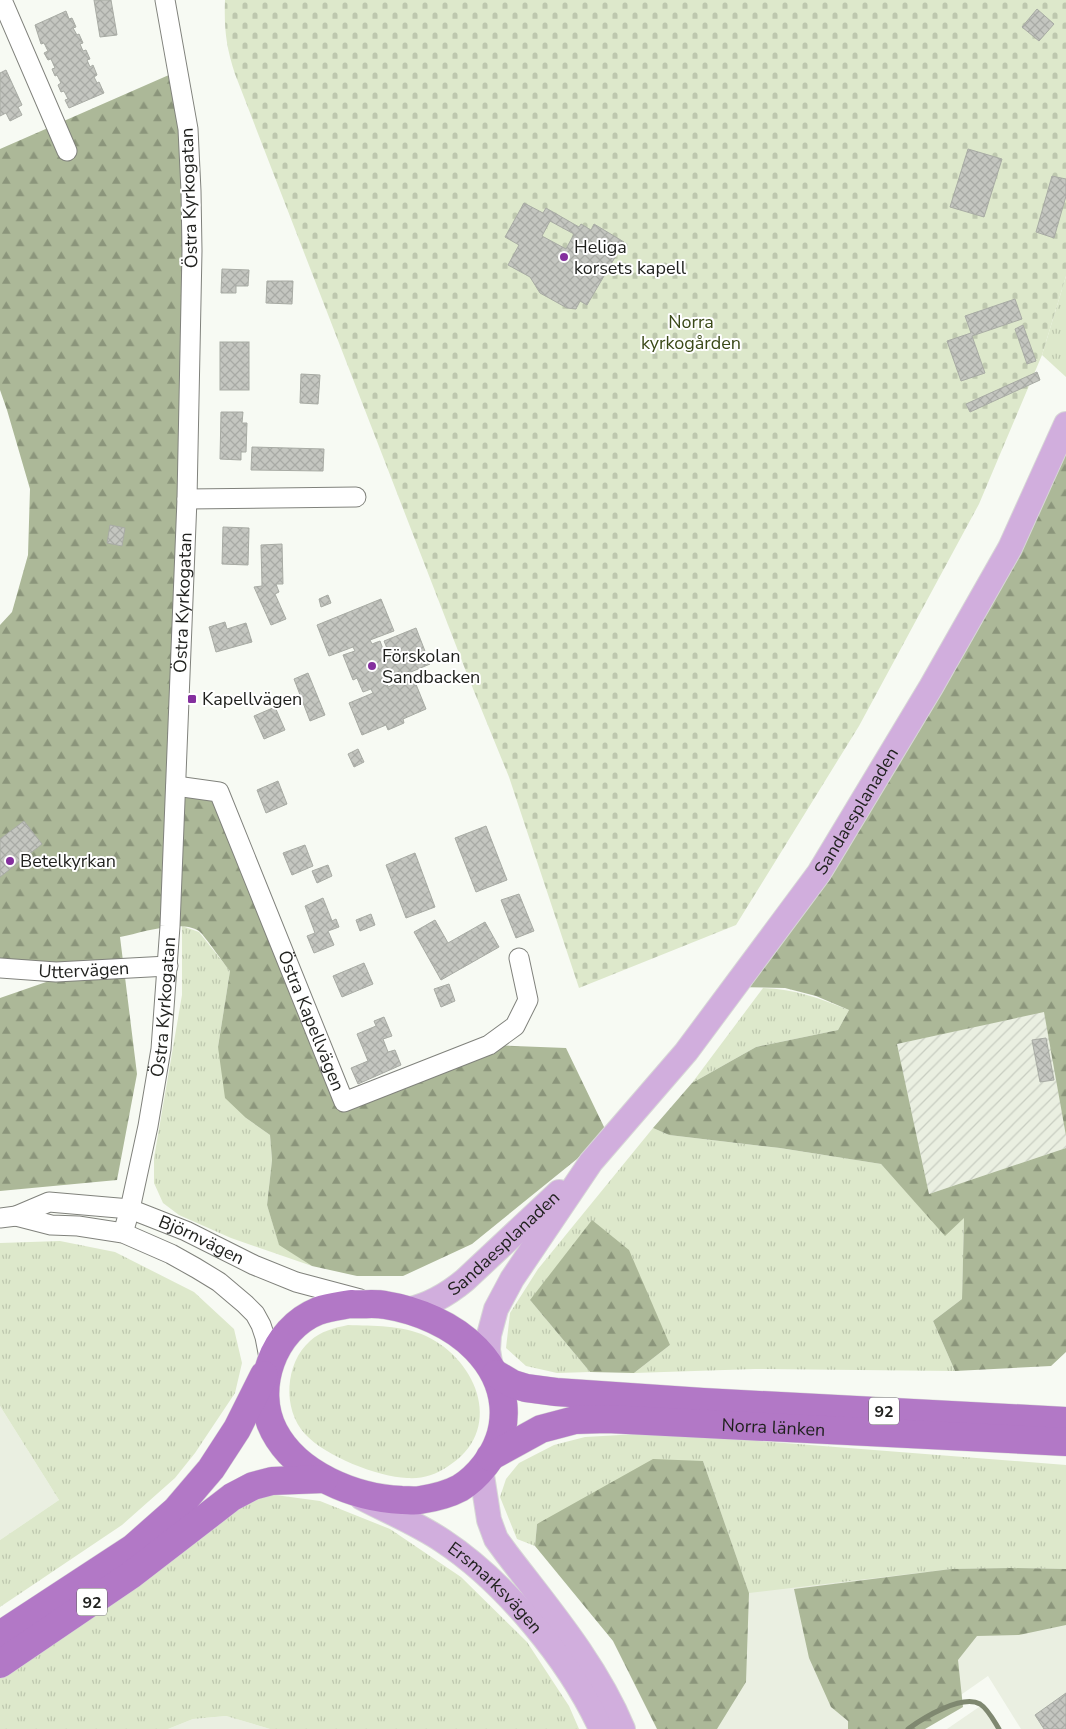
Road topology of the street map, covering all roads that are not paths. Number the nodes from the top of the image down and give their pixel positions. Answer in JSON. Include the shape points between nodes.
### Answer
{"nodes":[{"id":1,"x":2,"y":0,"type":"edge"},
{"id":2,"x":165,"y":0,"type":"edge"},
{"id":3,"x":67,"y":151,"type":"dead end"},
{"id":4,"x":1066,"y":424,"type":"edge"},
{"id":5,"x":356,"y":497,"type":"dead end"},
{"id":6,"x":186,"y":499,"type":"junction"},
{"id":7,"x":176,"y":786,"type":"junction"},
{"id":8,"x":519,"y":958,"type":"dead end"},
{"id":9,"x":168,"y":966,"type":"junction"},
{"id":10,"x":0,"y":968,"type":"edge"},
{"id":11,"x":591,"y":1162,"type":"junction"},
{"id":12,"x":130,"y":1209,"type":"junction"},
{"id":13,"x":8,"y":1217,"type":"edge"},
{"id":14,"x":123,"y":1233,"type":"junction"},
{"id":15,"x":396,"y":1307,"type":"junction"},
{"id":16,"x":269,"y":1366,"type":"junction"},
{"id":17,"x":493,"y":1371,"type":"junction"},
{"id":18,"x":1066,"y":1421,"type":"edge"},
{"id":19,"x":1066,"y":1442,"type":"edge"},
{"id":20,"x":486,"y":1463,"type":"junction"},
{"id":21,"x":324,"y":1479,"type":"junction"},
{"id":22,"x":350,"y":1491,"type":"junction"},
{"id":23,"x":0,"y":1635,"type":"edge"},
{"id":24,"x":0,"y":1664,"type":"edge"},
{"id":25,"x":601,"y":1729,"type":"edge"},
{"id":26,"x":623,"y":1729,"type":"edge"}],
"edges":[{"from":1,"to":3,"type":"street"},
{"from":2,"to":6,"type":"street","name":"Östra Kyrkogatan","via":[[188,129],[191,191]]},
{"from":4,"to":11,"type":"main road","name":"Sandaesplanaden","via":[[1010,548],[932,687],[819,873],[686,1052]]},
{"from":5,"to":6,"type":"street"},
{"from":6,"to":7,"type":"street","name":"Östra Kyrkogatan"},
{"from":7,"to":8,"type":"street","name":"Östra Kapellvägen","via":[[219,792],[344,1102],[489,1045],[515,1026],[528,1000]]},
{"from":7,"to":9,"type":"street","name":"Östra Kyrkogatan"},
{"from":9,"to":10,"type":"street","name":"Uttervägen","via":[[56,972]]},
{"from":9,"to":12,"type":"street","name":"Östra Kyrkogatan","via":[[161,1050]]},
{"from":11,"to":15,"type":"main road","name":"Sandaesplanaden","via":[[465,1280],[440,1299],[424,1306]]},
{"from":11,"to":17,"type":"main road","name":"Sandaesplanaden","via":[[512,1279],[496,1309],[488,1350]]},
{"from":12,"to":13,"type":"street","name":"Björnvägen","via":[[49,1202]]},
{"from":12,"to":14,"type":"street","name":"Östra Kyrkogatan"},
{"from":12,"to":15,"type":"street","name":"Björnvägen","via":[[296,1282]]},
{"from":13,"to":14,"type":"street","name":"Björnvägen"},
{"from":14,"to":16,"type":"street","name":"Björnvägen","via":[[196,1268],[245,1304],[261,1325]]},
{"from":15,"to":16,"type":"highway","via":[[352,1304],[317,1311],[285,1336]]},
{"from":15,"to":17,"type":"highway","via":[[430,1318],[452,1330],[475,1348]]},
{"from":16,"to":21,"type":"highway","via":[[265,1394],[267,1414],[274,1431],[300,1462]]},
{"from":16,"to":23,"type":"highway","number":"92","via":[[237,1429],[211,1469],[176,1510],[133,1548]]},
{"from":17,"to":18,"type":"highway","name":"Norra länken","number":"92","via":[[513,1384],[556,1392]]},
{"from":17,"to":20,"type":"highway","via":[[504,1406],[504,1421],[497,1446]]},
{"from":19,"to":20,"type":"highway","name":"Norra länken","number":"92","via":[[575,1420],[541,1429]]},
{"from":20,"to":22,"type":"highway","via":[[458,1489],[418,1500],[383,1499]]},
{"from":20,"to":26,"type":"main road","name":"Ersmarksvägen","via":[[489,1520],[496,1539],[576,1644]]},
{"from":21,"to":22,"type":"highway"},
{"from":21,"to":24,"type":"highway","number":"92","via":[[272,1481],[232,1497],[131,1575]]},
{"from":22,"to":25,"type":"main road","name":"Ersmarksvägen","via":[[430,1532],[484,1573],[532,1622],[580,1691]]}]}
